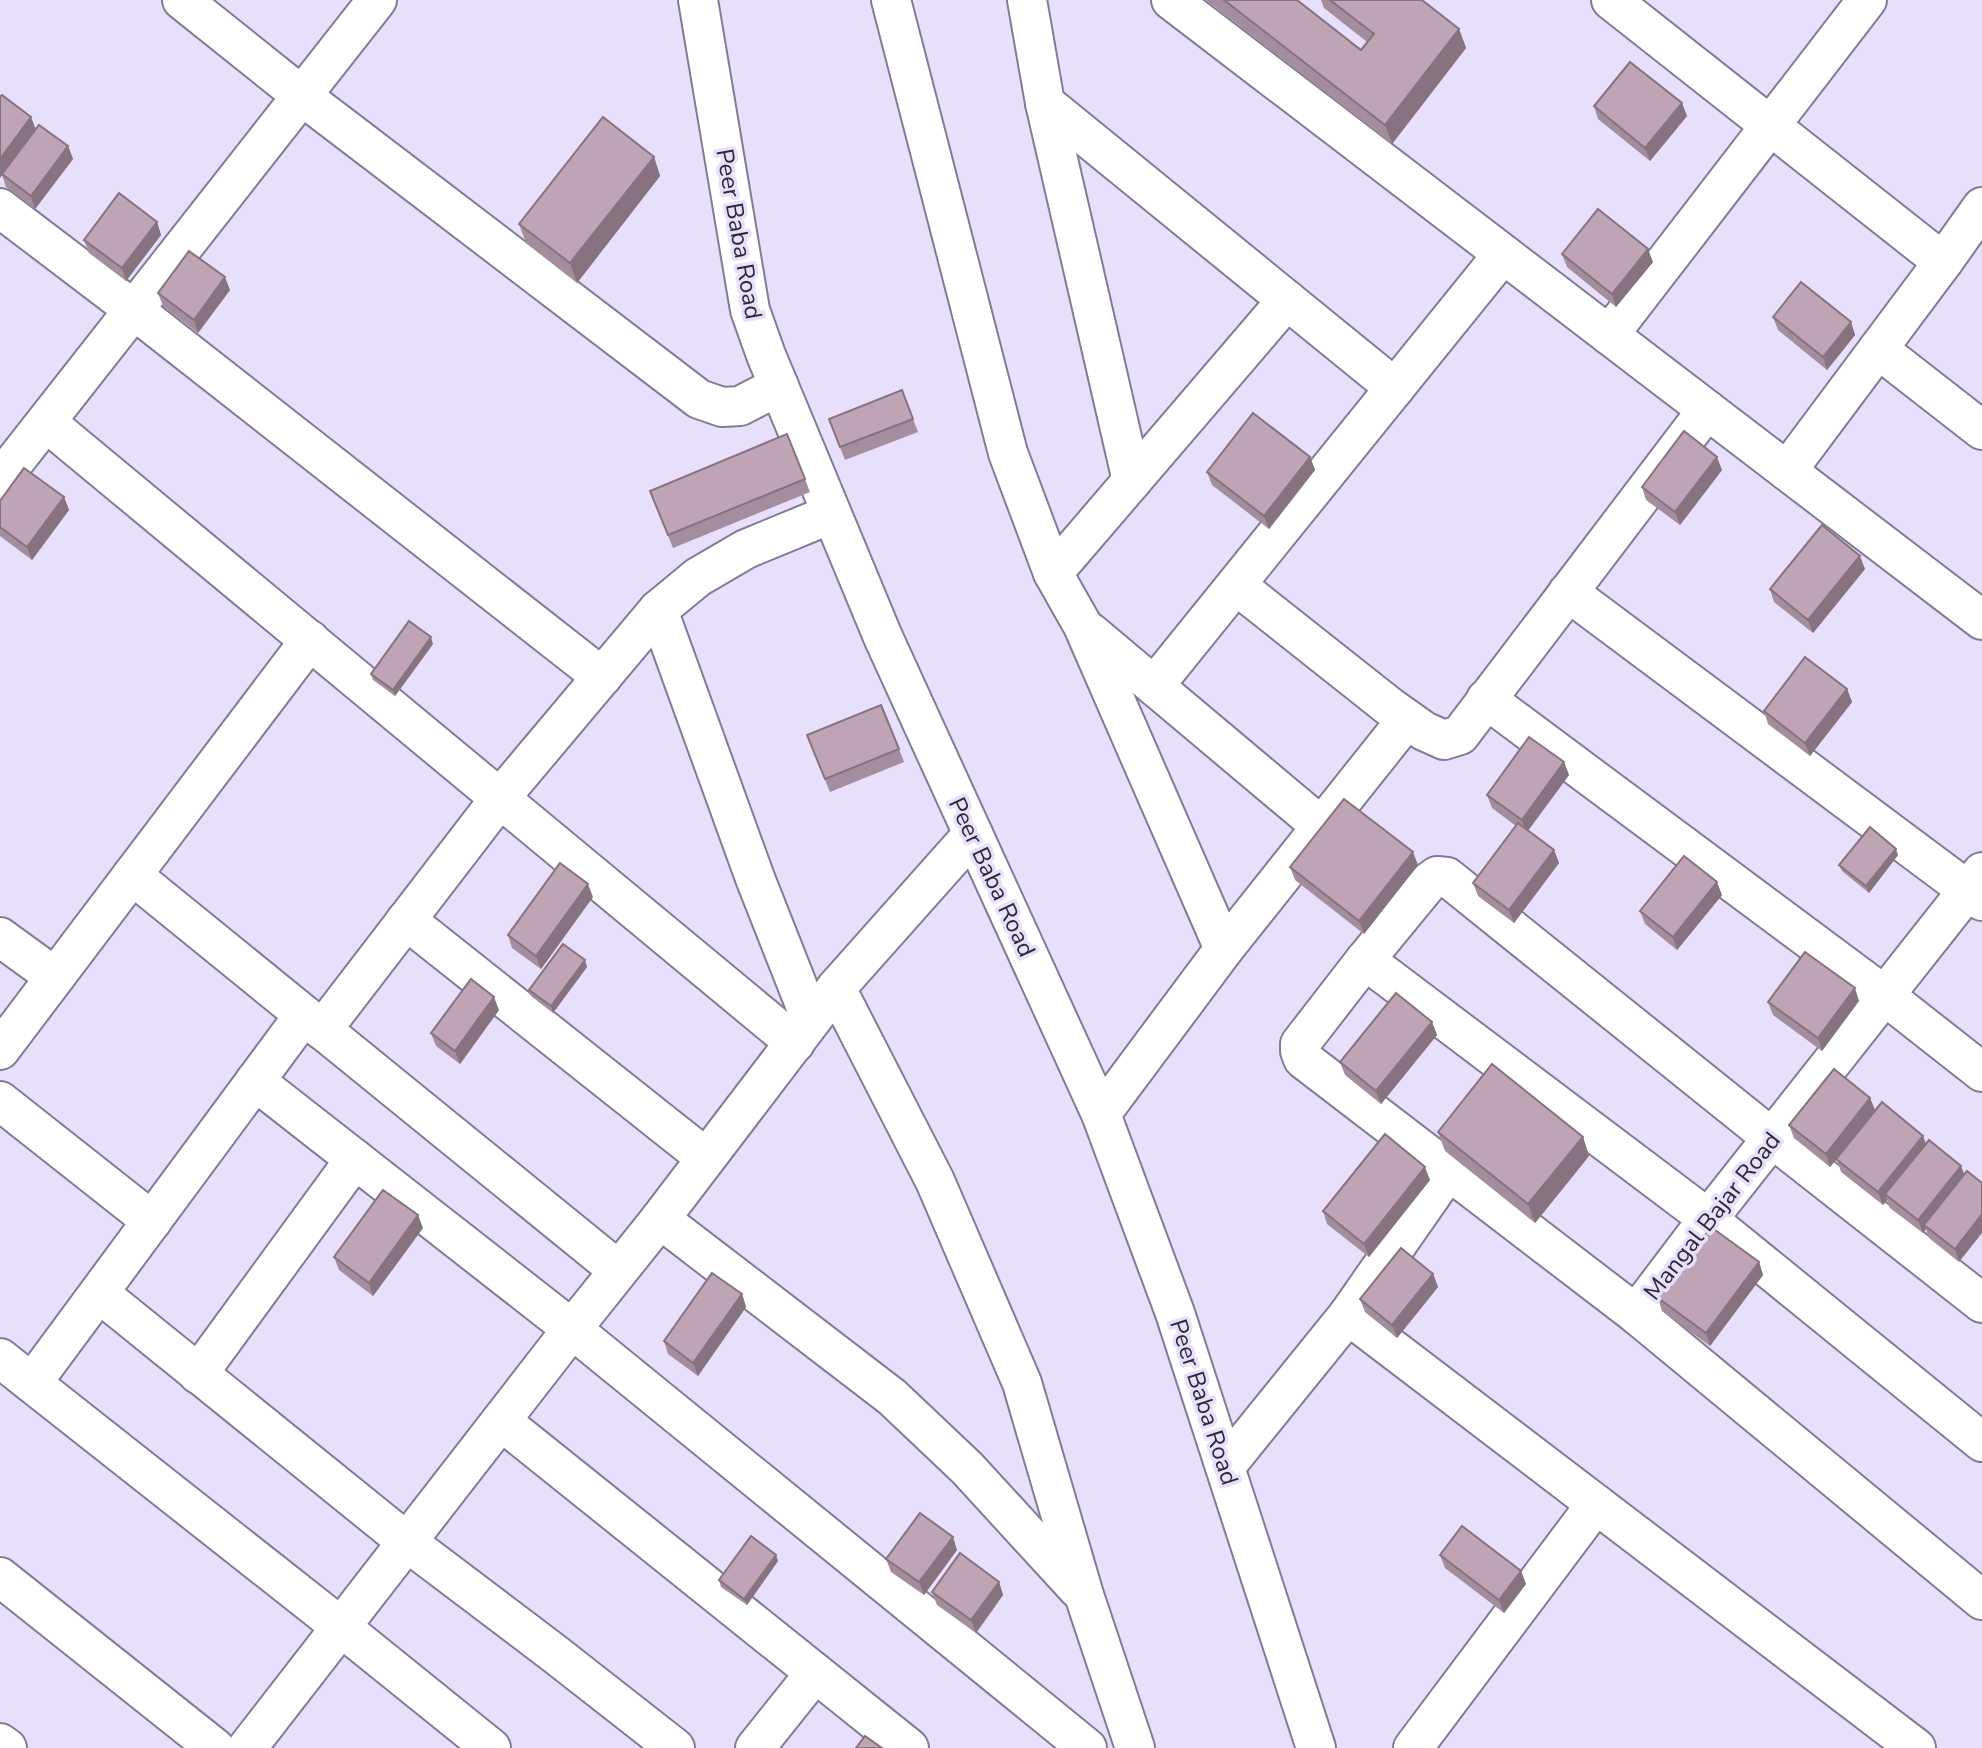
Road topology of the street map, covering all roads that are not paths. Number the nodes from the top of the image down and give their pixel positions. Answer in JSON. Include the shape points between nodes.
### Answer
{"nodes":[{"id":1,"x":182,"y":0,"type":"edge"},
{"id":2,"x":377,"y":0,"type":"edge"},
{"id":3,"x":669,"y":0,"type":"edge"},
{"id":4,"x":891,"y":0,"type":"edge"},
{"id":5,"x":1027,"y":0,"type":"edge"},
{"id":6,"x":1171,"y":0,"type":"edge"},
{"id":7,"x":1611,"y":0,"type":"edge"},
{"id":8,"x":1867,"y":0,"type":"edge"},
{"id":9,"x":701,"y":14,"type":"edge"},
{"id":10,"x":302,"y":96,"type":"junction"},
{"id":11,"x":1045,"y":103,"type":"junction"},
{"id":12,"x":1771,"y":126,"type":"junction"},
{"id":13,"x":0,"y":208,"type":"edge"},
{"id":14,"x":1981,"y":210,"type":"edge"},
{"id":15,"x":1503,"y":254,"type":"junction"},
{"id":16,"x":1943,"y":262,"type":"junction"},
{"id":17,"x":1287,"y":300,"type":"junction"},
{"id":18,"x":134,"y":310,"type":"junction"},
{"id":19,"x":1609,"y":335,"type":"junction"},
{"id":20,"x":1878,"y":349,"type":"junction"},
{"id":21,"x":779,"y":386,"type":"junction"},
{"id":22,"x":1395,"y":388,"type":"junction"},
{"id":23,"x":1707,"y":410,"type":"junction"},
{"id":24,"x":46,"y":422,"type":"junction"},
{"id":25,"x":1982,"y":430,"type":"edge"},
{"id":26,"x":1787,"y":471,"type":"junction"},
{"id":27,"x":0,"y":480,"type":"edge"},
{"id":28,"x":1132,"y":481,"type":"junction"},
{"id":29,"x":831,"y":513,"type":"junction"},
{"id":30,"x":1053,"y":573,"type":"junction"},
{"id":31,"x":1236,"y":585,"type":"junction"},
{"id":32,"x":1568,"y":592,"type":"junction"},
{"id":33,"x":658,"y":610,"type":"junction"},
{"id":34,"x":1982,"y":621,"type":"edge"},
{"id":35,"x":1083,"y":626,"type":"junction"},
{"id":36,"x":310,"y":640,"type":"junction"},
{"id":37,"x":602,"y":677,"type":"junction"},
{"id":38,"x":1154,"y":686,"type":"junction"},
{"id":39,"x":1486,"y":699,"type":"junction"},
{"id":40,"x":1407,"y":719,"type":"junction"},
{"id":41,"x":500,"y":799,"type":"junction"},
{"id":42,"x":1322,"y":827,"type":"junction"},
{"id":43,"x":973,"y":834,"type":"junction"},
{"id":44,"x":132,"y":875,"type":"junction"},
{"id":45,"x":1977,"y":887,"type":"edge"},
{"id":46,"x":406,"y":920,"type":"junction"},
{"id":47,"x":0,"y":937,"type":"edge"},
{"id":48,"x":1224,"y":949,"type":"junction"},
{"id":49,"x":1365,"y":960,"type":"junction"},
{"id":50,"x":55,"y":977,"type":"junction"},
{"id":51,"x":836,"y":988,"type":"junction"},
{"id":52,"x":1884,"y":995,"type":"junction"},
{"id":53,"x":313,"y":1022,"type":"junction"},
{"id":54,"x":803,"y":1031,"type":"junction"},
{"id":55,"x":0,"y":1050,"type":"edge"},
{"id":56,"x":1982,"y":1072,"type":"edge"},
{"id":57,"x":255,"y":1081,"type":"junction"},
{"id":58,"x":0,"y":1101,"type":"edge"},
{"id":59,"x":1101,"y":1114,"type":"junction"},
{"id":60,"x":1772,"y":1138,"type":"junction"},
{"id":61,"x":706,"y":1158,"type":"junction"},
{"id":62,"x":355,"y":1159,"type":"junction"},
{"id":63,"x":1448,"y":1170,"type":"junction"},
{"id":64,"x":660,"y":1219,"type":"junction"},
{"id":65,"x":1708,"y":1219,"type":"junction"},
{"id":66,"x":152,"y":1221,"type":"junction"},
{"id":67,"x":618,"y":1270,"type":"junction"},
{"id":68,"x":99,"y":1293,"type":"junction"},
{"id":69,"x":1982,"y":1303,"type":"edge"},
{"id":70,"x":1636,"y":1314,"type":"junction"},
{"id":71,"x":1348,"y":1315,"type":"junction"},
{"id":72,"x":572,"y":1329,"type":"junction"},
{"id":73,"x":0,"y":1358,"type":"edge"},
{"id":74,"x":198,"y":1374,"type":"junction"},
{"id":75,"x":32,"y":1383,"type":"junction"},
{"id":76,"x":501,"y":1421,"type":"junction"},
{"id":77,"x":1982,"y":1442,"type":"edge"},
{"id":78,"x":1225,"y":1466,"type":"junction"},
{"id":79,"x":1596,"y":1504,"type":"junction"},
{"id":80,"x":407,"y":1542,"type":"junction"},
{"id":81,"x":0,"y":1577,"type":"edge"},
{"id":82,"x":1084,"y":1595,"type":"junction"},
{"id":83,"x":1982,"y":1601,"type":"edge"},
{"id":84,"x":341,"y":1627,"type":"junction"},
{"id":85,"x":815,"y":1673,"type":"junction"},
{"id":86,"x":0,"y":1743,"type":"edge"},
{"id":87,"x":257,"y":1745,"type":"edge"},
{"id":88,"x":1311,"y":1745,"type":"edge"},
{"id":89,"x":7,"y":1748,"type":"edge"},
{"id":90,"x":215,"y":1748,"type":"edge"},
{"id":91,"x":491,"y":1748,"type":"edge"},
{"id":92,"x":675,"y":1748,"type":"edge"},
{"id":93,"x":755,"y":1748,"type":"edge"},
{"id":94,"x":909,"y":1748,"type":"edge"},
{"id":95,"x":1087,"y":1748,"type":"edge"},
{"id":96,"x":1135,"y":1748,"type":"edge"},
{"id":97,"x":1413,"y":1748,"type":"edge"},
{"id":98,"x":1916,"y":1748,"type":"edge"}],
"edges":[{"from":1,"to":10,"type":"street"},
{"from":2,"to":10,"type":"street"},
{"from":3,"to":9,"type":"street"},
{"from":4,"to":30,"type":"street","via":[[1008,453]]},
{"from":5,"to":11,"type":"street"},
{"from":6,"to":15,"type":"street"},
{"from":7,"to":12,"type":"street"},
{"from":8,"to":12,"type":"street"},
{"from":9,"to":21,"type":"street","name":"Peer Baba Road","via":[[750,310]]},
{"from":10,"to":18,"type":"street"},
{"from":10,"to":21,"type":"street","via":[[699,399],[722,407],[740,406]]},
{"from":11,"to":17,"type":"street"},
{"from":11,"to":28,"type":"street"},
{"from":12,"to":16,"type":"street"},
{"from":12,"to":19,"type":"street"},
{"from":13,"to":18,"type":"street"},
{"from":14,"to":16,"type":"street"},
{"from":15,"to":19,"type":"street"},
{"from":15,"to":22,"type":"street"},
{"from":16,"to":20,"type":"street"},
{"from":17,"to":22,"type":"street"},
{"from":17,"to":28,"type":"street"},
{"from":18,"to":24,"type":"street"},
{"from":18,"to":37,"type":"street"},
{"from":19,"to":23,"type":"street"},
{"from":20,"to":25,"type":"street"},
{"from":20,"to":26,"type":"street"},
{"from":21,"to":29,"type":"street","name":"Peer Baba Road"},
{"from":22,"to":31,"type":"street"},
{"from":23,"to":26,"type":"street"},
{"from":23,"to":32,"type":"street"},
{"from":24,"to":27,"type":"street"},
{"from":24,"to":36,"type":"street"},
{"from":26,"to":34,"type":"street"},
{"from":28,"to":30,"type":"street"},
{"from":29,"to":33,"type":"street","via":[[746,550],[698,577]]},
{"from":29,"to":43,"type":"street","name":"Peer Baba Road"},
{"from":30,"to":35,"type":"street"},
{"from":31,"to":38,"type":"street"},
{"from":31,"to":40,"type":"street"},
{"from":32,"to":39,"type":"street"},
{"from":32,"to":45,"type":"street"},
{"from":33,"to":37,"type":"street"},
{"from":33,"to":54,"type":"street","via":[[755,878]]},
{"from":35,"to":38,"type":"street"},
{"from":35,"to":48,"type":"street"},
{"from":36,"to":41,"type":"street"},
{"from":36,"to":44,"type":"street"},
{"from":37,"to":41,"type":"street"},
{"from":38,"to":42,"type":"street"},
{"from":39,"to":40,"type":"street","via":[[1460,735],[1444,740]]},
{"from":39,"to":52,"type":"street"},
{"from":40,"to":42,"type":"street"},
{"from":41,"to":46,"type":"street"},
{"from":41,"to":54,"type":"street"},
{"from":42,"to":48,"type":"street"},
{"from":43,"to":51,"type":"street"},
{"from":43,"to":59,"type":"street","name":"Peer Baba Road"},
{"from":44,"to":50,"type":"street"},
{"from":44,"to":53,"type":"street"},
{"from":45,"to":52,"type":"street","name":"Mangal Bajar Road"},
{"from":46,"to":53,"type":"street"},
{"from":46,"to":61,"type":"street"},
{"from":47,"to":50,"type":"street"},
{"from":48,"to":59,"type":"street"},
{"from":49,"to":60,"type":"street","name":"Mangal Bajar Road","via":[[1430,881],[1447,877]]},
{"from":49,"to":63,"type":"street","name":"Mangal Bajar Road","via":[[1300,1044],[1303,1059]]},
{"from":49,"to":65,"type":"street"},
{"from":50,"to":55,"type":"street"},
{"from":51,"to":54,"type":"street"},
{"from":51,"to":82,"type":"street","via":[[935,1181],[1022,1384]]},
{"from":52,"to":56,"type":"street"},
{"from":52,"to":60,"type":"street","name":"Mangal Bajar Road"},
{"from":53,"to":57,"type":"street"},
{"from":53,"to":67,"type":"street"},
{"from":54,"to":61,"type":"street"},
{"from":57,"to":62,"type":"street"},
{"from":57,"to":66,"type":"street"},
{"from":58,"to":66,"type":"street"},
{"from":59,"to":78,"type":"street","name":"Peer Baba Road","via":[[1175,1313]]},
{"from":60,"to":65,"type":"street","name":"Mangal Bajar Road"},
{"from":60,"to":69,"type":"street"},
{"from":61,"to":64,"type":"street"},
{"from":62,"to":72,"type":"street"},
{"from":62,"to":74,"type":"street"},
{"from":63,"to":70,"type":"street","name":"Mangal Bajar Road"},
{"from":63,"to":71,"type":"street"},
{"from":64,"to":67,"type":"street"},
{"from":64,"to":82,"type":"street","via":[[892,1397],[967,1468]]},
{"from":65,"to":70,"type":"street","name":"Mangal Bajar Road"},
{"from":65,"to":77,"type":"street"},
{"from":66,"to":68,"type":"street"},
{"from":67,"to":72,"type":"street"},
{"from":68,"to":74,"type":"street"},
{"from":68,"to":75,"type":"street"},
{"from":70,"to":83,"type":"street"},
{"from":71,"to":78,"type":"street"},
{"from":71,"to":79,"type":"street"},
{"from":72,"to":76,"type":"street"},
{"from":72,"to":95,"type":"street"},
{"from":73,"to":75,"type":"street"},
{"from":74,"to":80,"type":"street"},
{"from":75,"to":84,"type":"street"},
{"from":76,"to":80,"type":"street"},
{"from":76,"to":85,"type":"street"},
{"from":78,"to":88,"type":"street","name":"Peer Baba Road"},
{"from":79,"to":97,"type":"street"},
{"from":79,"to":98,"type":"street"},
{"from":80,"to":84,"type":"street"},
{"from":80,"to":92,"type":"street"},
{"from":81,"to":90,"type":"street"},
{"from":82,"to":96,"type":"street"},
{"from":84,"to":87,"type":"street"},
{"from":84,"to":91,"type":"street"},
{"from":85,"to":93,"type":"street"},
{"from":85,"to":94,"type":"street"},
{"from":86,"to":89,"type":"street"}]}
